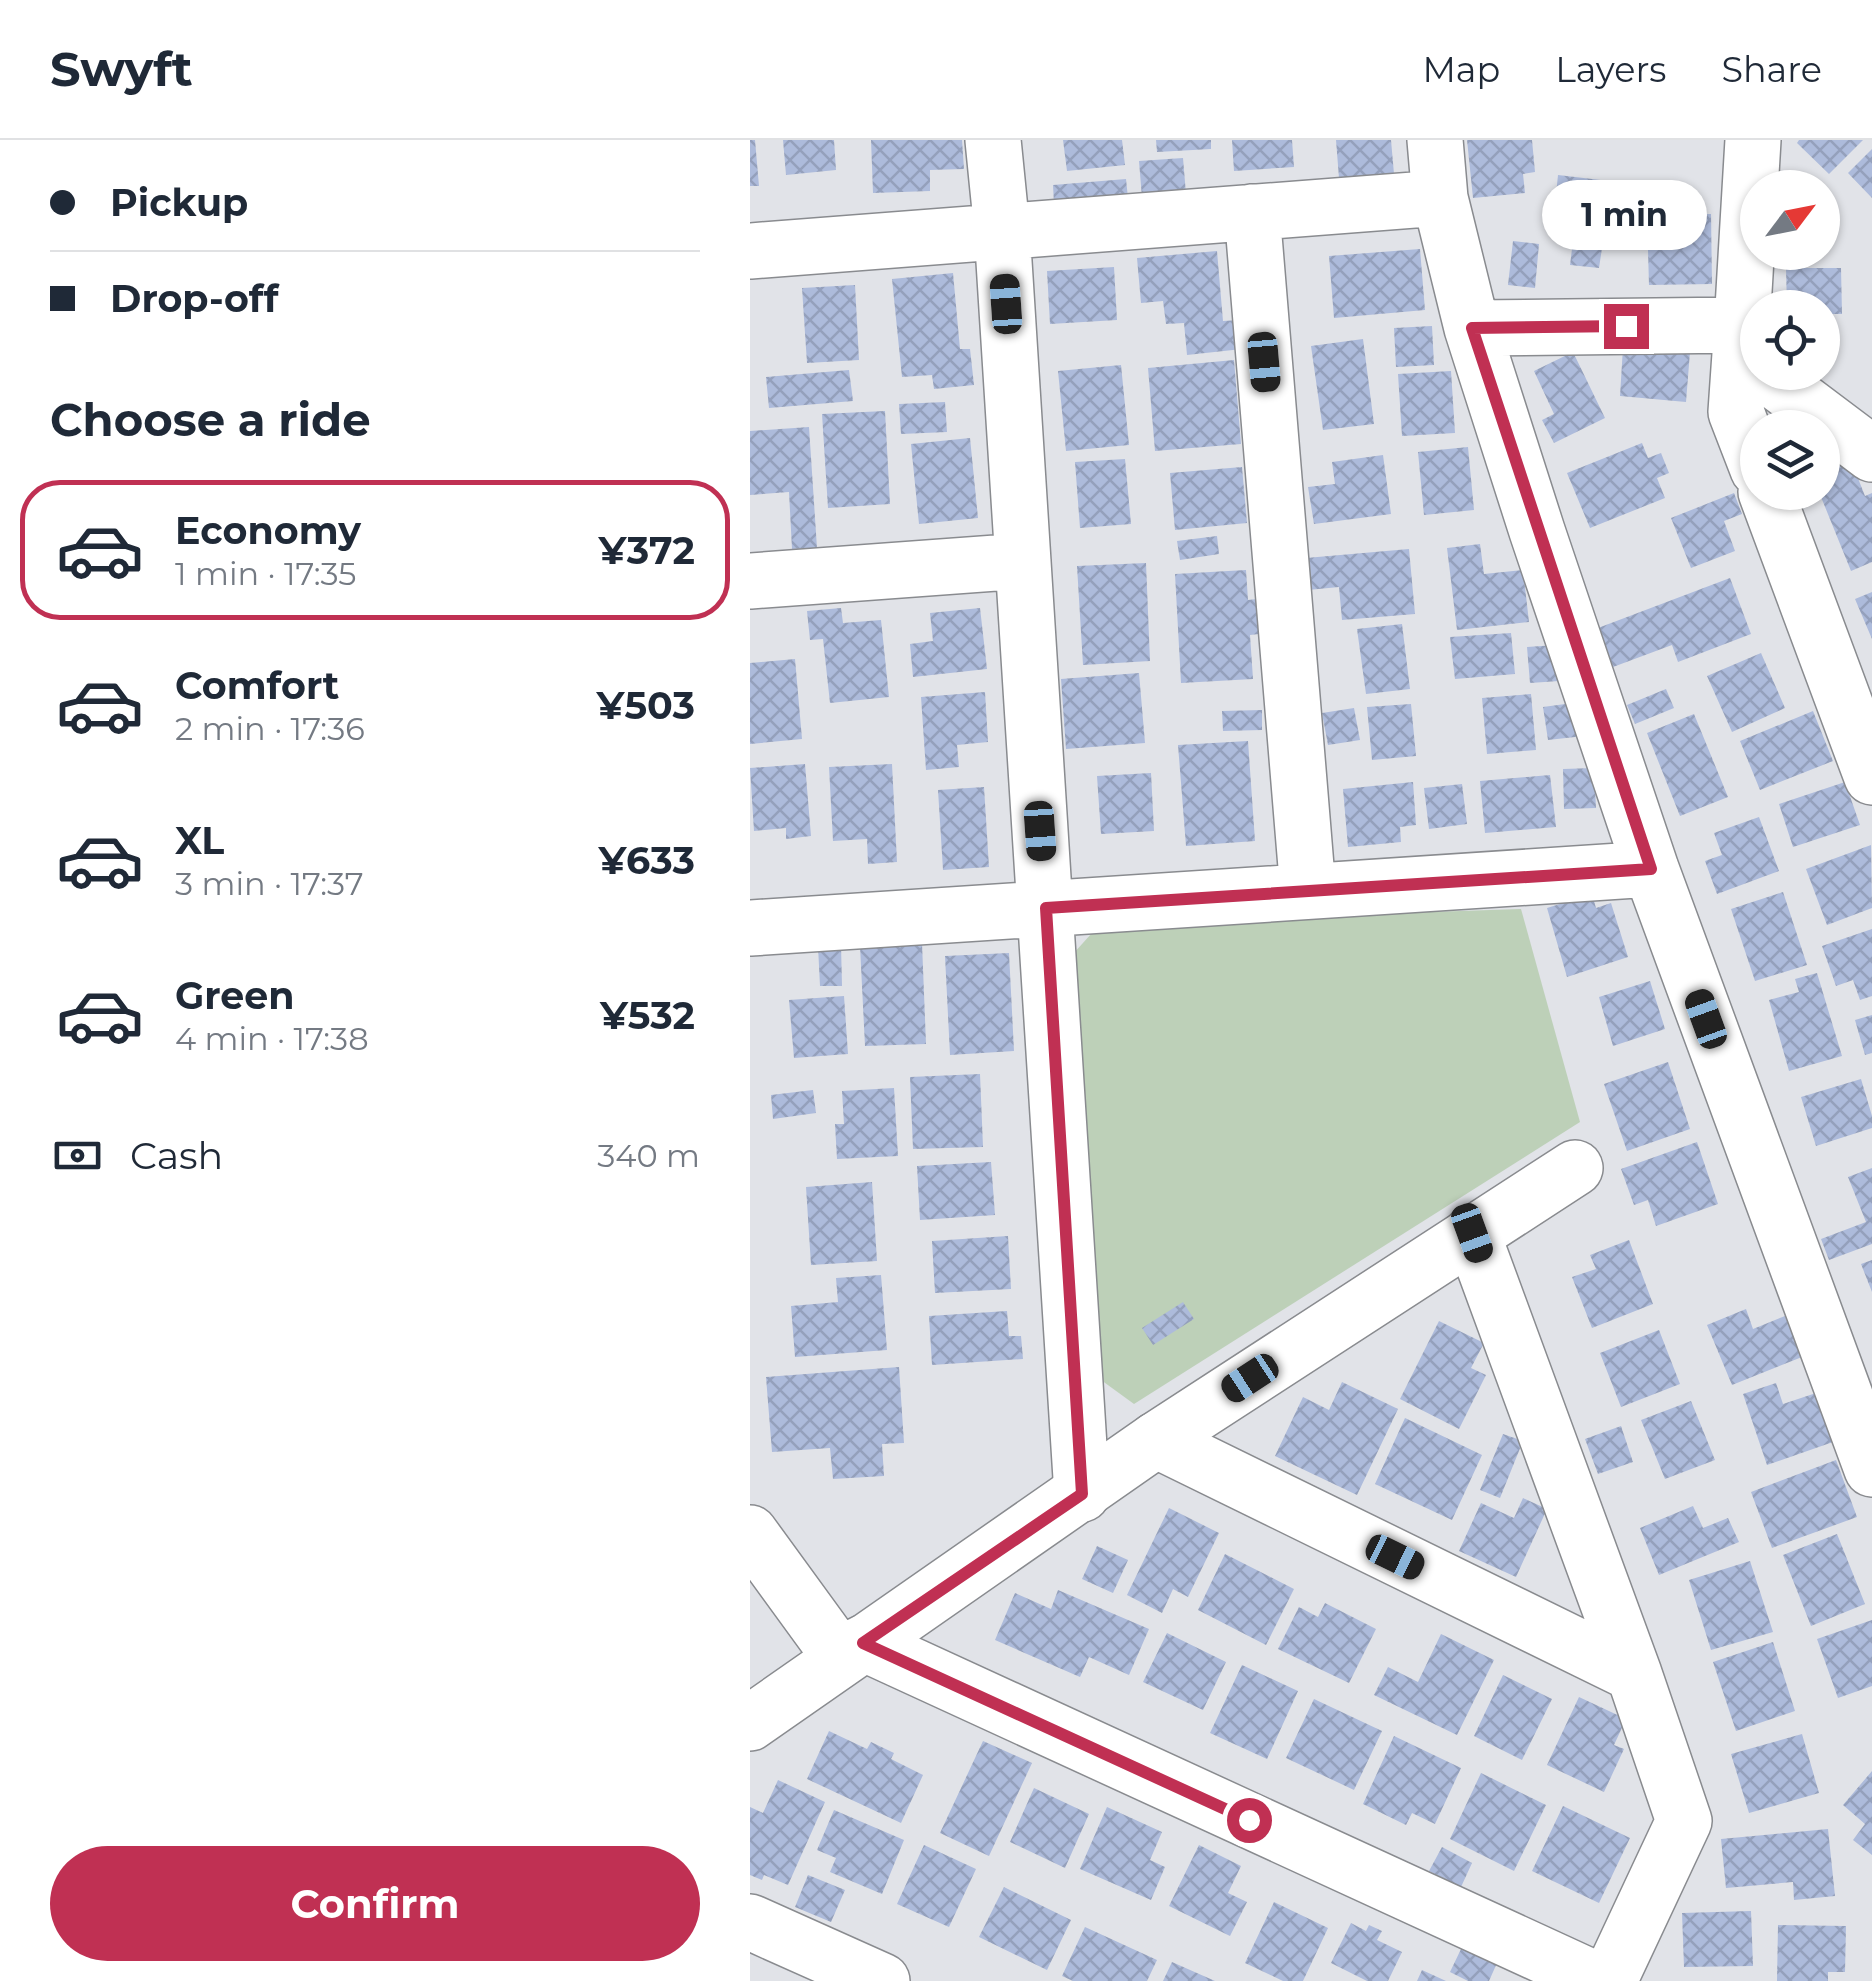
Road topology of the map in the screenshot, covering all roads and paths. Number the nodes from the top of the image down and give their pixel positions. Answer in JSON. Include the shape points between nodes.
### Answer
{"nodes":[{"id":1,"x":992,"y":140,"type":"edge"},
{"id":2,"x":1435,"y":140,"type":"edge"},
{"id":3,"x":1753,"y":140,"type":"edge"},
{"id":4,"x":1440,"y":198,"type":"junction"},
{"id":5,"x":1252,"y":212,"type":"junction"},
{"id":6,"x":1002,"y":230,"type":"junction"},
{"id":7,"x":750,"y":251,"type":"edge"},
{"id":8,"x":1751,"y":290,"type":"edge"},
{"id":9,"x":1472,"y":328,"type":"junction"},
{"id":10,"x":1740,"y":354,"type":"edge"},
{"id":11,"x":1741,"y":390,"type":"edge"},
{"id":12,"x":1793,"y":390,"type":"edge"},
{"id":13,"x":1740,"y":423,"type":"edge"},
{"id":14,"x":1872,"y":454,"type":"edge"},
{"id":15,"x":1773,"y":510,"type":"edge"},
{"id":16,"x":1023,"y":561,"type":"junction"},
{"id":17,"x":750,"y":580,"type":"edge"},
{"id":18,"x":1872,"y":777,"type":"edge"},
{"id":19,"x":1651,"y":869,"type":"junction"},
{"id":20,"x":1308,"y":890,"type":"junction"},
{"id":21,"x":1046,"y":908,"type":"junction"},
{"id":22,"x":750,"y":928,"type":"edge"},
{"id":23,"x":1575,"y":1168,"type":"dead end"},
{"id":24,"x":1472,"y":1233,"type":"junction"},
{"id":25,"x":1156,"y":1440,"type":"junction"},
{"id":26,"x":1872,"y":1469,"type":"edge"},
{"id":27,"x":1082,"y":1494,"type":"junction"},
{"id":28,"x":750,"y":1532,"type":"edge"},
{"id":29,"x":852,"y":1650,"type":"junction"},
{"id":30,"x":1634,"y":1674,"type":"junction"},
{"id":31,"x":750,"y":1722,"type":"edge"},
{"id":32,"x":750,"y":1922,"type":"edge"},
{"id":33,"x":882,"y":1981,"type":"edge"},
{"id":34,"x":1600,"y":1981,"type":"edge"},
{"id":35,"x":1609,"y":1981,"type":"edge"}],
"edges":[{"from":1,"to":6,"type":"street"},
{"from":2,"to":4,"type":"street"},
{"from":3,"to":8,"type":"street"},
{"from":4,"to":5,"type":"street"},
{"from":4,"to":9,"type":"street"},
{"from":5,"to":6,"type":"street"},
{"from":5,"to":20,"type":"street"},
{"from":6,"to":7,"type":"street"},
{"from":6,"to":16,"type":"street"},
{"from":9,"to":10,"type":"street"},
{"from":9,"to":19,"type":"street"},
{"from":11,"to":13,"type":"street"},
{"from":12,"to":14,"type":"street"},
{"from":15,"to":18,"type":"street"},
{"from":16,"to":17,"type":"street"},
{"from":16,"to":21,"type":"street"},
{"from":19,"to":20,"type":"street"},
{"from":19,"to":26,"type":"street"},
{"from":20,"to":21,"type":"street"},
{"from":21,"to":22,"type":"street"},
{"from":21,"to":27,"type":"street"},
{"from":23,"to":24,"type":"street"},
{"from":24,"to":25,"type":"street"},
{"from":24,"to":30,"type":"street"},
{"from":25,"to":27,"type":"street"},
{"from":25,"to":30,"type":"street"},
{"from":27,"to":29,"type":"street"},
{"from":28,"to":29,"type":"street"},
{"from":29,"to":31,"type":"street"},
{"from":29,"to":34,"type":"street"},
{"from":30,"to":35,"type":"street","via":[[1684,1821]]},
{"from":32,"to":33,"type":"street"}]}
